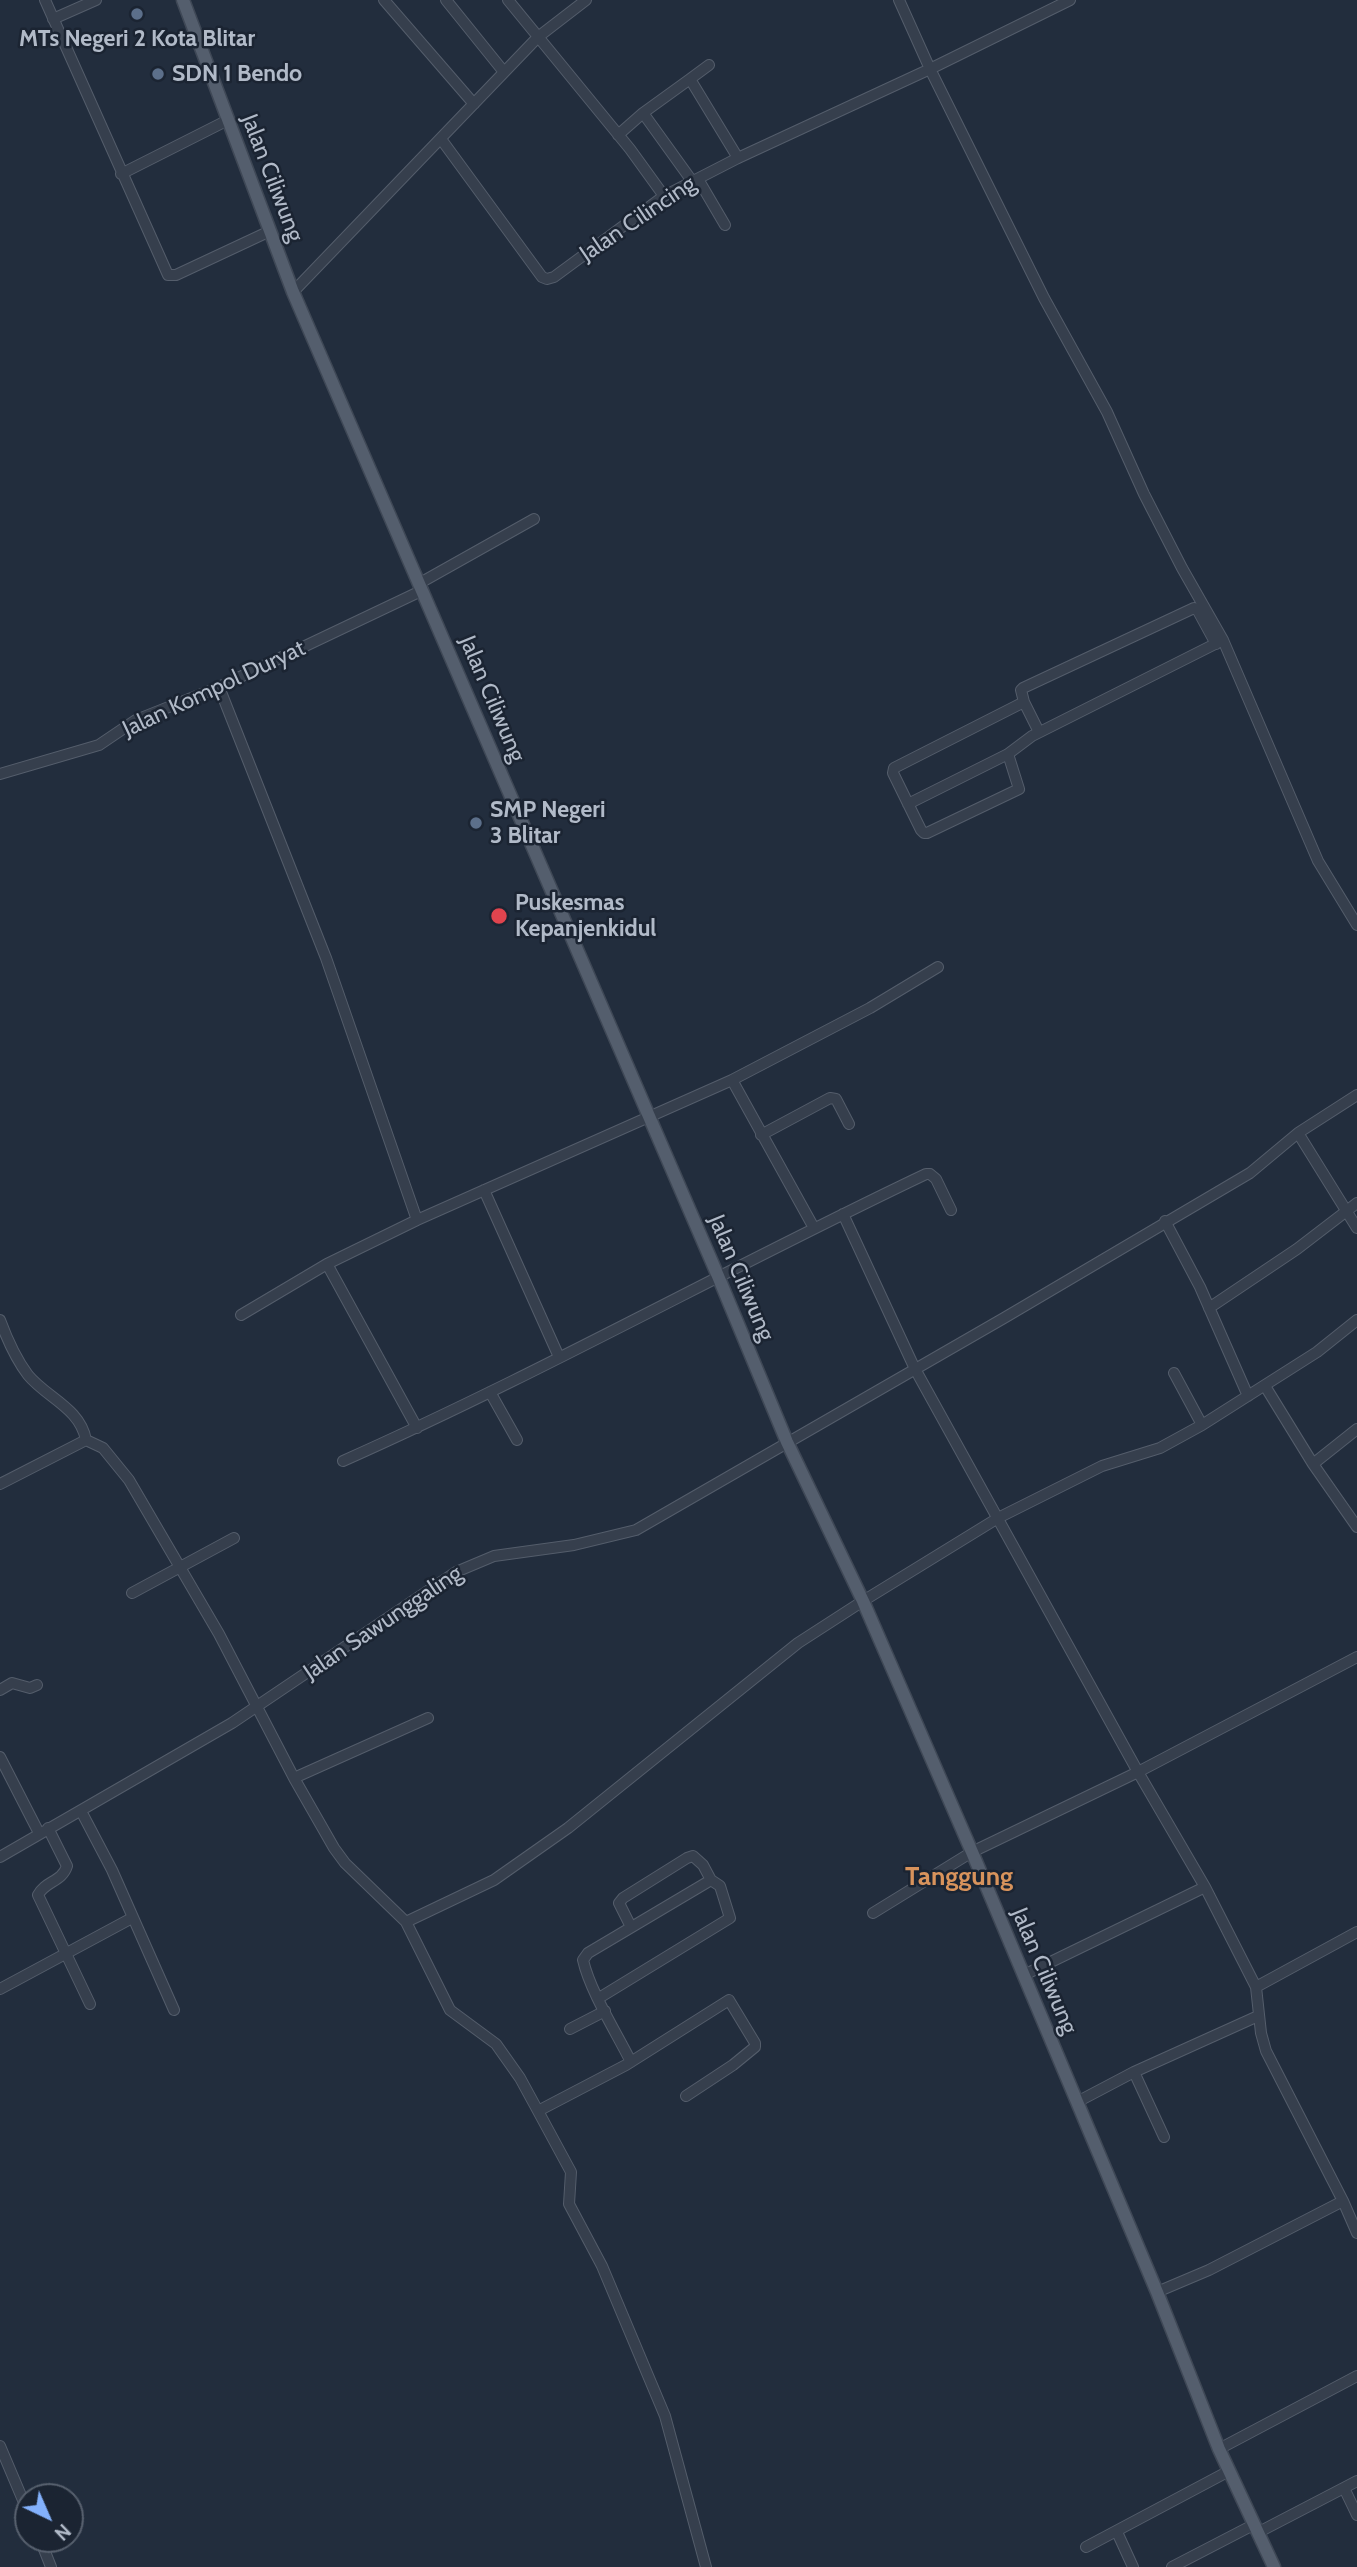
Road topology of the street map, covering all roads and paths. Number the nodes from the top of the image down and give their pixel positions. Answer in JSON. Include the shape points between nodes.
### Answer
{"nodes":[{"id":1,"x":45,"y":0,"type":"edge"},
{"id":2,"x":96,"y":0,"type":"edge"},
{"id":3,"x":183,"y":0,"type":"edge"},
{"id":4,"x":384,"y":0,"type":"edge"},
{"id":5,"x":446,"y":0,"type":"edge"},
{"id":6,"x":508,"y":0,"type":"edge"},
{"id":7,"x":586,"y":0,"type":"edge"},
{"id":8,"x":900,"y":0,"type":"edge"},
{"id":9,"x":1070,"y":0,"type":"edge"},
{"id":10,"x":53,"y":19,"type":"junction"},
{"id":11,"x":538,"y":37,"type":"junction"},
{"id":12,"x":709,"y":65,"type":"dead end"},
{"id":13,"x":930,"y":69,"type":"junction"},
{"id":14,"x":504,"y":72,"type":"junction"},
{"id":15,"x":690,"y":79,"type":"junction"},
{"id":16,"x":474,"y":104,"type":"junction"},
{"id":17,"x":643,"y":113,"type":"junction"},
{"id":18,"x":228,"y":120,"type":"junction"},
{"id":19,"x":618,"y":135,"type":"junction"},
{"id":20,"x":441,"y":138,"type":"junction"},
{"id":21,"x":738,"y":158,"type":"junction"},
{"id":22,"x":121,"y":174,"type":"junction"},
{"id":23,"x":695,"y":180,"type":"junction"},
{"id":24,"x":664,"y":196,"type":"junction"},
{"id":25,"x":725,"y":225,"type":"dead end"},
{"id":26,"x":270,"y":231,"type":"junction"},
{"id":27,"x":293,"y":292,"type":"junction"},
{"id":28,"x":534,"y":519,"type":"dead end"},
{"id":29,"x":421,"y":587,"type":"junction"},
{"id":30,"x":1219,"y":642,"type":"junction"},
{"id":31,"x":219,"y":687,"type":"junction"},
{"id":32,"x":1020,"y":704,"type":"junction"},
{"id":33,"x":1035,"y":734,"type":"junction"},
{"id":34,"x":1008,"y":754,"type":"junction"},
{"id":35,"x":0,"y":774,"type":"edge"},
{"id":36,"x":908,"y":804,"type":"junction"},
{"id":37,"x":1357,"y":925,"type":"edge"},
{"id":38,"x":938,"y":967,"type":"dead end"},
{"id":39,"x":732,"y":1080,"type":"junction"},
{"id":40,"x":1357,"y":1095,"type":"edge"},
{"id":41,"x":649,"y":1118,"type":"junction"},
{"id":42,"x":849,"y":1124,"type":"dead end"},
{"id":43,"x":1298,"y":1133,"type":"junction"},
{"id":44,"x":761,"y":1135,"type":"junction"},
{"id":45,"x":484,"y":1190,"type":"junction"},
{"id":46,"x":1357,"y":1203,"type":"edge"},
{"id":47,"x":951,"y":1210,"type":"dead end"},
{"id":48,"x":1346,"y":1211,"type":"junction"},
{"id":49,"x":843,"y":1214,"type":"junction"},
{"id":50,"x":417,"y":1220,"type":"junction"},
{"id":51,"x":1165,"y":1221,"type":"junction"},
{"id":52,"x":814,"y":1228,"type":"junction"},
{"id":53,"x":1357,"y":1228,"type":"edge"},
{"id":54,"x":327,"y":1264,"type":"junction"},
{"id":55,"x":718,"y":1276,"type":"junction"},
{"id":56,"x":1209,"y":1308,"type":"junction"},
{"id":57,"x":241,"y":1315,"type":"dead end"},
{"id":58,"x":0,"y":1320,"type":"edge"},
{"id":59,"x":1357,"y":1320,"type":"edge"},
{"id":60,"x":559,"y":1357,"type":"junction"},
{"id":61,"x":915,"y":1370,"type":"junction"},
{"id":62,"x":1174,"y":1373,"type":"dead end"},
{"id":63,"x":1265,"y":1386,"type":"junction"},
{"id":64,"x":490,"y":1392,"type":"junction"},
{"id":65,"x":1248,"y":1396,"type":"junction"},
{"id":66,"x":1202,"y":1425,"type":"junction"},
{"id":67,"x":417,"y":1428,"type":"junction"},
{"id":68,"x":1357,"y":1429,"type":"edge"},
{"id":69,"x":86,"y":1440,"type":"junction"},
{"id":70,"x":517,"y":1440,"type":"dead end"},
{"id":71,"x":787,"y":1442,"type":"junction"},
{"id":72,"x":343,"y":1461,"type":"dead end"},
{"id":73,"x":1313,"y":1464,"type":"junction"},
{"id":74,"x":0,"y":1484,"type":"edge"},
{"id":75,"x":998,"y":1518,"type":"junction"},
{"id":76,"x":1357,"y":1527,"type":"edge"},
{"id":77,"x":234,"y":1538,"type":"dead end"},
{"id":78,"x":180,"y":1565,"type":"junction"},
{"id":79,"x":132,"y":1593,"type":"dead end"},
{"id":80,"x":863,"y":1601,"type":"junction"},
{"id":81,"x":1357,"y":1657,"type":"edge"},
{"id":82,"x":37,"y":1685,"type":"dead end"},
{"id":83,"x":0,"y":1690,"type":"edge"},
{"id":84,"x":257,"y":1706,"type":"junction"},
{"id":85,"x":428,"y":1718,"type":"dead end"},
{"id":86,"x":0,"y":1757,"type":"edge"},
{"id":87,"x":1138,"y":1772,"type":"junction"},
{"id":88,"x":294,"y":1777,"type":"junction"},
{"id":89,"x":81,"y":1811,"type":"junction"},
{"id":90,"x":44,"y":1830,"type":"junction"},
{"id":91,"x":972,"y":1852,"type":"junction"},
{"id":92,"x":0,"y":1857,"type":"edge"},
{"id":93,"x":711,"y":1880,"type":"junction"},
{"id":94,"x":1205,"y":1887,"type":"junction"},
{"id":95,"x":873,"y":1913,"type":"dead end"},
{"id":96,"x":132,"y":1917,"type":"junction"},
{"id":97,"x":406,"y":1922,"type":"junction"},
{"id":98,"x":631,"y":1927,"type":"junction"},
{"id":99,"x":1357,"y":1932,"type":"edge"},
{"id":100,"x":67,"y":1953,"type":"junction"},
{"id":101,"x":1024,"y":1975,"type":"junction"},
{"id":102,"x":1255,"y":1987,"type":"junction"},
{"id":103,"x":0,"y":1989,"type":"edge"},
{"id":104,"x":599,"y":1998,"type":"junction"},
{"id":105,"x":90,"y":2004,"type":"dead end"},
{"id":106,"x":174,"y":2010,"type":"dead end"},
{"id":107,"x":606,"y":2011,"type":"junction"},
{"id":108,"x":1258,"y":2016,"type":"junction"},
{"id":109,"x":570,"y":2029,"type":"dead end"},
{"id":110,"x":631,"y":2062,"type":"junction"},
{"id":111,"x":1134,"y":2072,"type":"junction"},
{"id":112,"x":686,"y":2096,"type":"dead end"},
{"id":113,"x":1077,"y":2102,"type":"junction"},
{"id":114,"x":538,"y":2111,"type":"junction"},
{"id":115,"x":1164,"y":2137,"type":"dead end"},
{"id":116,"x":1343,"y":2201,"type":"junction"},
{"id":117,"x":1357,"y":2233,"type":"edge"},
{"id":118,"x":1157,"y":2292,"type":"junction"},
{"id":119,"x":1357,"y":2376,"type":"edge"},
{"id":120,"x":0,"y":2446,"type":"edge"},
{"id":121,"x":1219,"y":2449,"type":"junction"},
{"id":122,"x":1229,"y":2471,"type":"junction"},
{"id":123,"x":1357,"y":2482,"type":"edge"},
{"id":124,"x":16,"y":2483,"type":"edge"},
{"id":125,"x":1344,"y":2488,"type":"junction"},
{"id":126,"x":1357,"y":2515,"type":"edge"},
{"id":127,"x":1257,"y":2528,"type":"junction"},
{"id":128,"x":1116,"y":2532,"type":"junction"},
{"id":129,"x":1086,"y":2547,"type":"dead end"},
{"id":130,"x":706,"y":2567,"type":"edge"},
{"id":131,"x":1133,"y":2567,"type":"edge"},
{"id":132,"x":1172,"y":2567,"type":"edge"},
{"id":133,"x":1274,"y":2567,"type":"edge"}],
"edges":[{"from":1,"to":10,"type":"street"},
{"from":2,"to":10,"type":"street"},
{"from":3,"to":18,"type":"main road","name":"Jalan Ciliwung"},
{"from":4,"to":16,"type":"street"},
{"from":5,"to":14,"type":"street"},
{"from":6,"to":11,"type":"street"},
{"from":7,"to":11,"type":"street"},
{"from":8,"to":13,"type":"street"},
{"from":9,"to":13,"type":"street","name":"Jalan Cilincing"},
{"from":10,"to":22,"type":"street"},
{"from":11,"to":14,"type":"street"},
{"from":11,"to":19,"type":"street"},
{"from":12,"to":15,"type":"street"},
{"from":13,"to":21,"type":"street","name":"Jalan Cilincing"},
{"from":13,"to":30,"type":"street","via":[[1044,298],[1107,412]]},
{"from":14,"to":16,"type":"street"},
{"from":15,"to":17,"type":"street"},
{"from":15,"to":21,"type":"street"},
{"from":16,"to":20,"type":"street"},
{"from":17,"to":19,"type":"street"},
{"from":17,"to":23,"type":"street"},
{"from":18,"to":22,"type":"street"},
{"from":18,"to":26,"type":"main road","name":"Jalan Ciliwung"},
{"from":19,"to":24,"type":"street"},
{"from":20,"to":24,"type":"street","name":"Jalan Cilincing","via":[[547,279]]},
{"from":20,"to":27,"type":"street"},
{"from":21,"to":23,"type":"street","name":"Jalan Cilincing"},
{"from":22,"to":26,"type":"street","via":[[167,274],[173,276]]},
{"from":23,"to":24,"type":"street","name":"Jalan Cilincing"},
{"from":23,"to":25,"type":"street"},
{"from":26,"to":27,"type":"main road","name":"Jalan Ciliwung"},
{"from":27,"to":29,"type":"main road","name":"Jalan Ciliwung"},
{"from":28,"to":29,"type":"street","name":"Jalan Kompol Duryat"},
{"from":29,"to":31,"type":"street","name":"Jalan Kompol Duryat"},
{"from":29,"to":41,"type":"main road","name":"Jalan Ciliwung"},
{"from":30,"to":32,"type":"street","via":[[1198,611],[1188,609],[1023,688]]},
{"from":30,"to":33,"type":"street"},
{"from":30,"to":37,"type":"street","via":[[1318,861]]},
{"from":31,"to":35,"type":"street","name":"Jalan Kompol Duryat","via":[[136,720],[99,744]]},
{"from":31,"to":50,"type":"street","via":[[326,958]]},
{"from":32,"to":33,"type":"street"},
{"from":32,"to":36,"type":"street","via":[[894,768]]},
{"from":33,"to":34,"type":"street"},
{"from":34,"to":36,"type":"street"},
{"from":34,"to":36,"type":"street","via":[[1019,789],[928,833],[921,830]]},
{"from":38,"to":39,"type":"street"},
{"from":39,"to":41,"type":"street"},
{"from":39,"to":44,"type":"street"},
{"from":40,"to":43,"type":"street","name":"Jalan Sawunggaling"},
{"from":41,"to":45,"type":"street"},
{"from":41,"to":55,"type":"main road","name":"Jalan Ciliwung"},
{"from":42,"to":44,"type":"street","via":[[836,1100],[830,1098]]},
{"from":43,"to":48,"type":"street"},
{"from":43,"to":51,"type":"street","name":"Jalan Sawunggaling","via":[[1250,1173]]},
{"from":44,"to":52,"type":"street"},
{"from":45,"to":50,"type":"street"},
{"from":45,"to":60,"type":"street"},
{"from":46,"to":48,"type":"street"},
{"from":47,"to":49,"type":"street","via":[[930,1174]]},
{"from":48,"to":53,"type":"street"},
{"from":48,"to":56,"type":"street"},
{"from":49,"to":52,"type":"street"},
{"from":49,"to":61,"type":"street"},
{"from":50,"to":54,"type":"street"},
{"from":51,"to":56,"type":"street"},
{"from":51,"to":61,"type":"street","name":"Jalan Sawunggaling"},
{"from":52,"to":55,"type":"street"},
{"from":54,"to":57,"type":"street"},
{"from":54,"to":67,"type":"street"},
{"from":55,"to":60,"type":"street"},
{"from":55,"to":71,"type":"main road","name":"Jalan Ciliwung"},
{"from":56,"to":65,"type":"street"},
{"from":58,"to":69,"type":"street","via":[[29,1376],[74,1415]]},
{"from":59,"to":63,"type":"street"},
{"from":60,"to":64,"type":"street"},
{"from":61,"to":71,"type":"street","name":"Jalan Sawunggaling"},
{"from":61,"to":75,"type":"street"},
{"from":62,"to":66,"type":"street"},
{"from":63,"to":65,"type":"street"},
{"from":63,"to":73,"type":"street"},
{"from":64,"to":67,"type":"street"},
{"from":64,"to":70,"type":"street"},
{"from":65,"to":66,"type":"street"},
{"from":66,"to":75,"type":"street","via":[[1160,1448],[1102,1466]]},
{"from":67,"to":72,"type":"street"},
{"from":68,"to":73,"type":"street"},
{"from":69,"to":74,"type":"street"},
{"from":69,"to":78,"type":"street","via":[[103,1448],[129,1480]]},
{"from":71,"to":80,"type":"main road","name":"Jalan Ciliwung"},
{"from":71,"to":84,"type":"street","name":"Jalan Sawunggaling","via":[[628,1534],[474,1563]]},
{"from":73,"to":76,"type":"street"},
{"from":75,"to":80,"type":"street"},
{"from":75,"to":87,"type":"street"},
{"from":77,"to":78,"type":"street"},
{"from":78,"to":79,"type":"street"},
{"from":78,"to":84,"type":"street"},
{"from":80,"to":91,"type":"main road","name":"Jalan Ciliwung"},
{"from":80,"to":97,"type":"street","via":[[798,1643],[568,1828],[494,1880]]},
{"from":81,"to":87,"type":"street"},
{"from":82,"to":83,"type":"street","via":[[12,1684]]},
{"from":84,"to":88,"type":"street"},
{"from":84,"to":89,"type":"street","name":"Jalan Sawunggaling"},
{"from":85,"to":88,"type":"street"},
{"from":86,"to":90,"type":"street"},
{"from":87,"to":91,"type":"street"},
{"from":87,"to":94,"type":"street"},
{"from":88,"to":97,"type":"street","via":[[345,1863]]},
{"from":89,"to":90,"type":"street","name":"Jalan Sawunggaling"},
{"from":89,"to":96,"type":"street"},
{"from":90,"to":92,"type":"street","name":"Jalan Sawunggaling"},
{"from":90,"to":100,"type":"street","via":[[67,1866],[64,1874],[38,1895]]},
{"from":91,"to":95,"type":"street"},
{"from":91,"to":101,"type":"main road","name":"Jalan Ciliwung"},
{"from":93,"to":98,"type":"street"},
{"from":93,"to":98,"type":"street","via":[[698,1859],[687,1858],[623,1898],[619,1903]]},
{"from":93,"to":104,"type":"street","via":[[719,1886],[730,1918]]},
{"from":94,"to":101,"type":"street"},
{"from":94,"to":102,"type":"street"},
{"from":96,"to":100,"type":"street"},
{"from":96,"to":106,"type":"street"},
{"from":97,"to":114,"type":"street","via":[[450,2010],[496,2044]]},
{"from":98,"to":104,"type":"street","via":[[587,1953],[583,1960]]},
{"from":99,"to":102,"type":"street"},
{"from":100,"to":103,"type":"street"},
{"from":100,"to":105,"type":"street"},
{"from":101,"to":113,"type":"main road","name":"Jalan Ciliwung"},
{"from":102,"to":108,"type":"street"},
{"from":104,"to":107,"type":"street"},
{"from":107,"to":109,"type":"street"},
{"from":107,"to":110,"type":"street"},
{"from":108,"to":111,"type":"street"},
{"from":108,"to":116,"type":"street","via":[[1266,2051]]},
{"from":110,"to":112,"type":"street","via":[[729,2000],[755,2047]]},
{"from":110,"to":114,"type":"street"},
{"from":111,"to":113,"type":"street"},
{"from":111,"to":115,"type":"street"},
{"from":113,"to":118,"type":"main road","name":"Jalan Ciliwung"},
{"from":114,"to":130,"type":"street","via":[[571,2172],[569,2204],[602,2266],[665,2416]]},
{"from":116,"to":117,"type":"street"},
{"from":116,"to":118,"type":"street"},
{"from":118,"to":121,"type":"main road","name":"Jalan Ciliwung"},
{"from":119,"to":121,"type":"street"},
{"from":120,"to":124,"type":"street"},
{"from":121,"to":122,"type":"main road","name":"Jalan Ciliwung"},
{"from":122,"to":127,"type":"main road","name":"Jalan Ciliwung"},
{"from":122,"to":128,"type":"street"},
{"from":123,"to":125,"type":"street"},
{"from":125,"to":126,"type":"street"},
{"from":125,"to":127,"type":"street"},
{"from":127,"to":132,"type":"street"},
{"from":127,"to":133,"type":"main road","name":"Jalan Ciliwung"},
{"from":128,"to":129,"type":"street"},
{"from":128,"to":131,"type":"street"}]}
